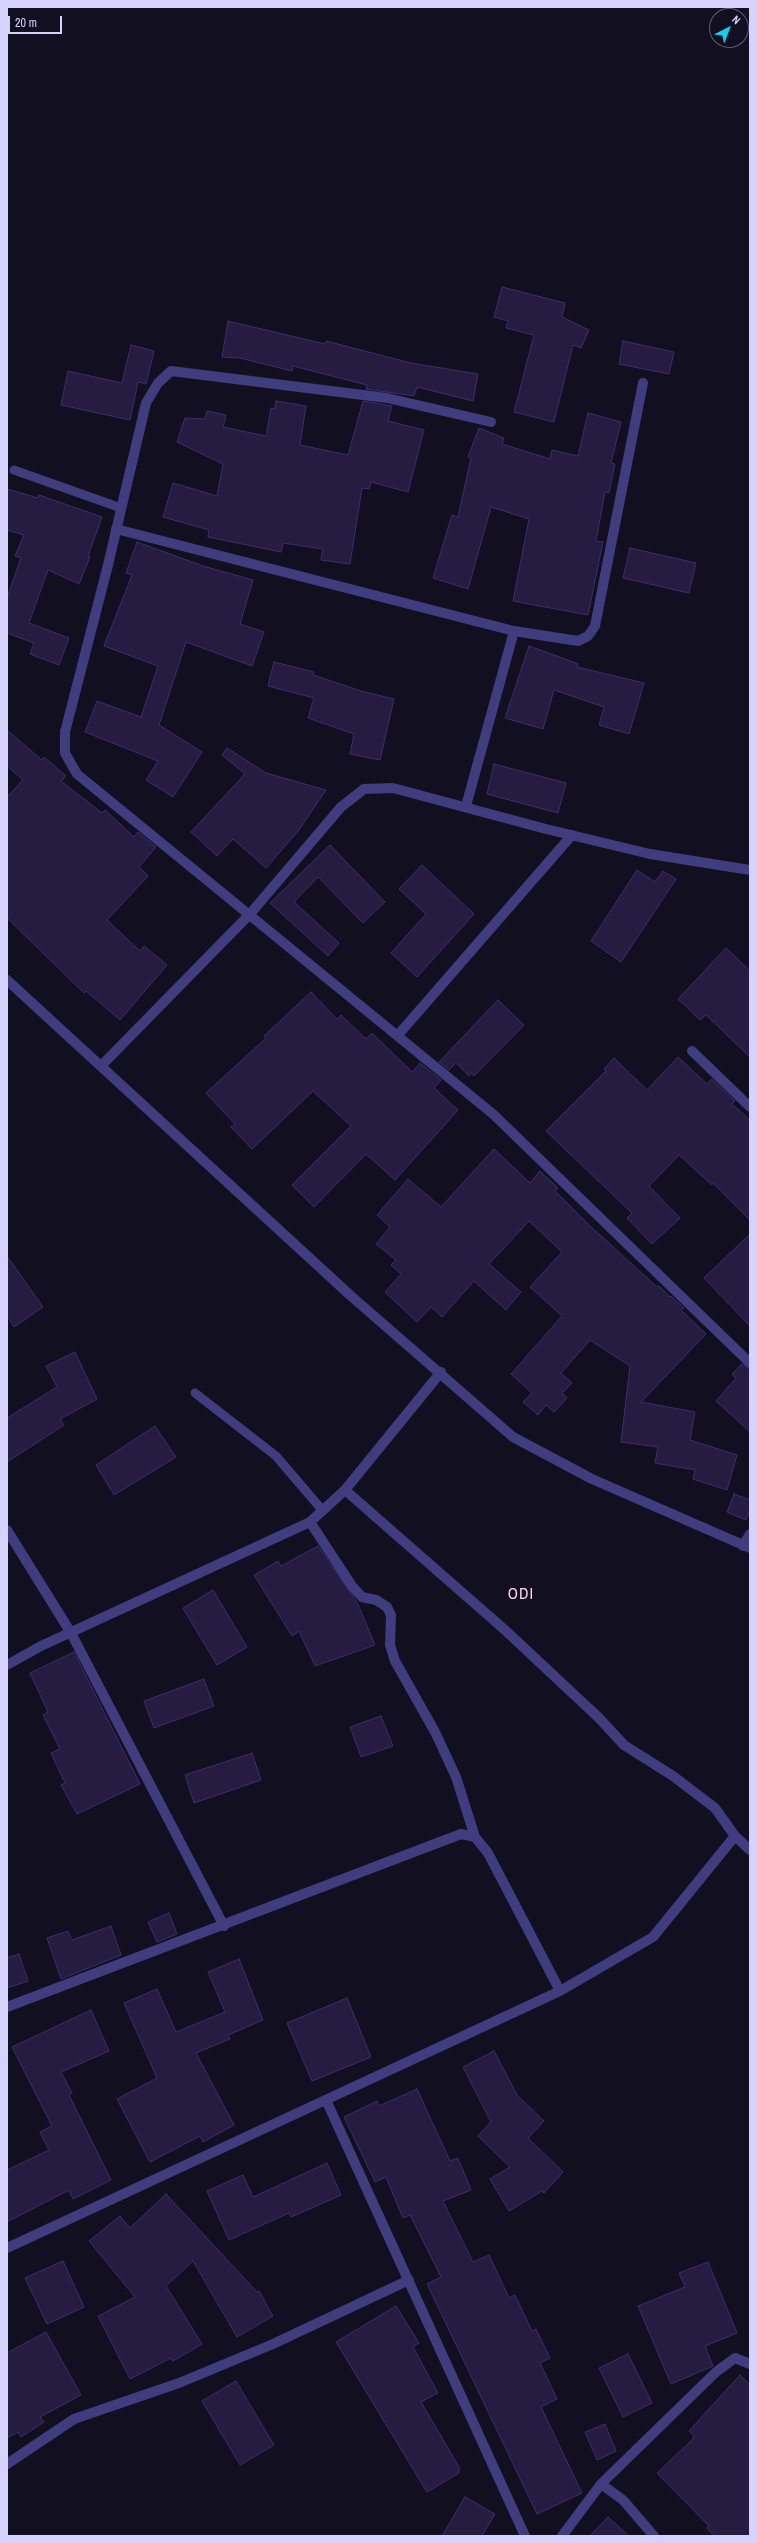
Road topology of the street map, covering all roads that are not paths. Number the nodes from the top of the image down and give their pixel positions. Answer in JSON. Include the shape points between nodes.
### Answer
{"nodes":[{"id":1,"x":643,"y":383,"type":"dead end"},
{"id":2,"x":491,"y":422,"type":"dead end"},
{"id":3,"x":14,"y":470,"type":"dead end"},
{"id":4,"x":121,"y":508,"type":"junction"},
{"id":5,"x":116,"y":529,"type":"junction"},
{"id":6,"x":514,"y":631,"type":"junction"},
{"id":7,"x":466,"y":806,"type":"junction"},
{"id":8,"x":572,"y":835,"type":"junction"},
{"id":9,"x":750,"y":870,"type":"edge"},
{"id":10,"x":250,"y":914,"type":"junction"},
{"id":11,"x":7,"y":980,"type":"edge"},
{"id":12,"x":398,"y":1035,"type":"junction"},
{"id":13,"x":692,"y":1051,"type":"dead end"},
{"id":14,"x":101,"y":1066,"type":"junction"},
{"id":15,"x":750,"y":1106,"type":"edge"},
{"id":16,"x":750,"y":1363,"type":"edge"},
{"id":17,"x":441,"y":1372,"type":"junction"},
{"id":18,"x":195,"y":1393,"type":"dead end"},
{"id":19,"x":345,"y":1490,"type":"junction"},
{"id":20,"x":323,"y":1510,"type":"junction"},
{"id":21,"x":310,"y":1522,"type":"junction"},
{"id":22,"x":7,"y":1530,"type":"edge"},
{"id":23,"x":750,"y":1534,"type":"edge"},
{"id":24,"x":746,"y":1547,"type":"edge"},
{"id":25,"x":71,"y":1633,"type":"junction"},
{"id":26,"x":7,"y":1665,"type":"edge"},
{"id":27,"x":735,"y":1836,"type":"junction"},
{"id":28,"x":474,"y":1837,"type":"junction"},
{"id":29,"x":750,"y":1850,"type":"edge"},
{"id":30,"x":224,"y":1926,"type":"junction"},
{"id":31,"x":560,"y":1991,"type":"junction"},
{"id":32,"x":7,"y":2007,"type":"edge"},
{"id":33,"x":326,"y":2100,"type":"junction"},
{"id":34,"x":7,"y":2248,"type":"edge"},
{"id":35,"x":409,"y":2280,"type":"junction"},
{"id":36,"x":750,"y":2364,"type":"edge"},
{"id":37,"x":7,"y":2464,"type":"edge"},
{"id":38,"x":601,"y":2484,"type":"junction"},
{"id":39,"x":524,"y":2536,"type":"edge"},
{"id":40,"x":562,"y":2536,"type":"edge"},
{"id":41,"x":654,"y":2536,"type":"edge"}],
"edges":[{"from":1,"to":6,"type":"street","via":[[595,626],[588,636],[578,641]]},
{"from":2,"to":4,"type":"street","via":[[387,398],[171,371],[158,382],[146,403]]},
{"from":3,"to":4,"type":"lane"},
{"from":4,"to":5,"type":"street"},
{"from":5,"to":6,"type":"street"},
{"from":5,"to":10,"type":"street","via":[[65,732],[65,753],[77,774]]},
{"from":6,"to":7,"type":"street"},
{"from":7,"to":8,"type":"street"},
{"from":7,"to":10,"type":"street","via":[[393,788],[364,789],[341,807]]},
{"from":8,"to":9,"type":"street","via":[[650,854]]},
{"from":8,"to":12,"type":"street"},
{"from":10,"to":12,"type":"street"},
{"from":10,"to":14,"type":"street"},
{"from":11,"to":14,"type":"street"},
{"from":12,"to":16,"type":"street","via":[[493,1114]]},
{"from":13,"to":15,"type":"street"},
{"from":14,"to":17,"type":"street","via":[[351,1296]]},
{"from":17,"to":19,"type":"street"},
{"from":17,"to":24,"type":"street","via":[[513,1437],[592,1479]]},
{"from":18,"to":20,"type":"lane","via":[[276,1456]]},
{"from":19,"to":20,"type":"street"},
{"from":19,"to":27,"type":"street","via":[[505,1630],[599,1718],[624,1745],[673,1776],[715,1808]]},
{"from":20,"to":21,"type":"street"},
{"from":21,"to":25,"type":"street"},
{"from":21,"to":28,"type":"street","via":[[352,1586],[362,1597],[376,1600],[387,1607],[391,1615],[390,1645],[395,1661],[435,1732],[456,1777]]},
{"from":22,"to":25,"type":"street"},
{"from":23,"to":24,"type":"street"},
{"from":25,"to":26,"type":"street"},
{"from":25,"to":30,"type":"street"},
{"from":27,"to":29,"type":"street"},
{"from":27,"to":31,"type":"street","via":[[653,1937]]},
{"from":28,"to":30,"type":"street","via":[[461,1834]]},
{"from":28,"to":31,"type":"street","via":[[488,1853]]},
{"from":30,"to":32,"type":"street"},
{"from":31,"to":33,"type":"street"},
{"from":33,"to":34,"type":"street"},
{"from":33,"to":35,"type":"street"},
{"from":35,"to":37,"type":"street","via":[[273,2344],[179,2383],[74,2419]]},
{"from":35,"to":39,"type":"street"},
{"from":36,"to":38,"type":"street","via":[[734,2358],[716,2372]]},
{"from":38,"to":40,"type":"street"},
{"from":38,"to":41,"type":"street","via":[[623,2500]]}]}
